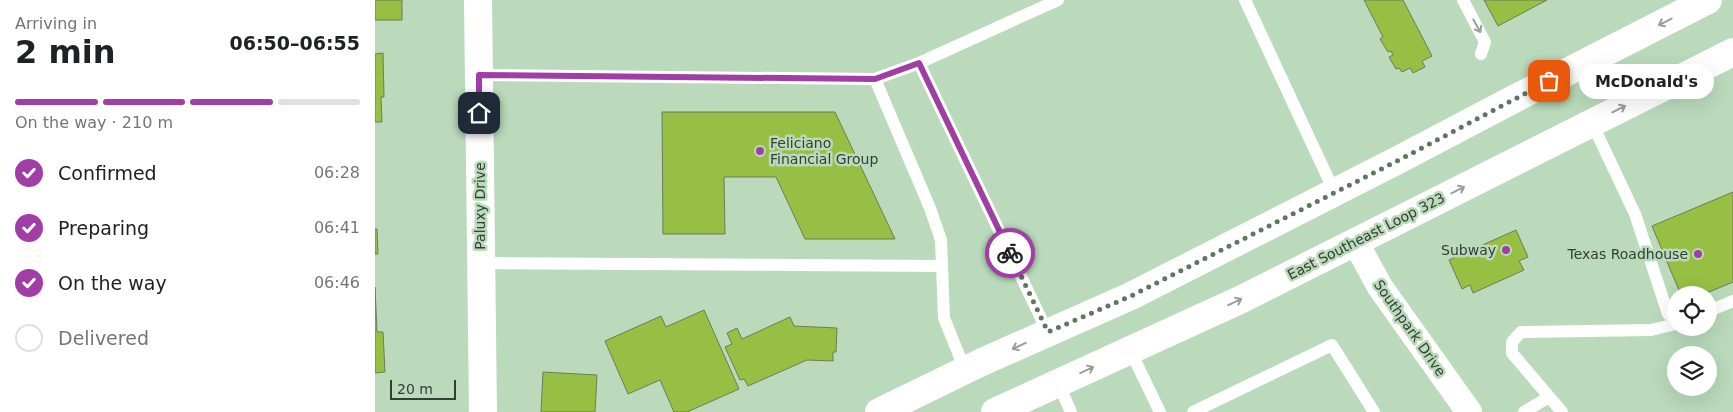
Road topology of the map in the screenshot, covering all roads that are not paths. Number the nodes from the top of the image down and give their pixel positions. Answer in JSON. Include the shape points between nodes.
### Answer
{"nodes":[{"id":1,"x":478,"y":0,"type":"edge"},
{"id":2,"x":1058,"y":0,"type":"edge"},
{"id":3,"x":1245,"y":0,"type":"edge"},
{"id":4,"x":1463,"y":0,"type":"edge"},
{"id":5,"x":1708,"y":0,"type":"edge"},
{"id":6,"x":1733,"y":52,"type":"edge"},
{"id":7,"x":1481,"y":54,"type":"dead end"},
{"id":8,"x":919,"y":63,"type":"junction"},
{"id":9,"x":479,"y":75,"type":"junction"},
{"id":10,"x":875,"y":79,"type":"junction"},
{"id":11,"x":1592,"y":123,"type":"junction"},
{"id":12,"x":1334,"y":191,"type":"junction"},
{"id":13,"x":1355,"y":241,"type":"junction"},
{"id":14,"x":480,"y":263,"type":"junction"},
{"id":15,"x":942,"y":266,"type":"junction"},
{"id":16,"x":1733,"y":301,"type":"edge"},
{"id":17,"x":1717,"y":308,"type":"edge"},
{"id":18,"x":1667,"y":311,"type":"edge"},
{"id":19,"x":1667,"y":325,"type":"edge"},
{"id":20,"x":1048,"y":332,"type":"junction"},
{"id":21,"x":1129,"y":350,"type":"junction"},
{"id":22,"x":965,"y":370,"type":"junction"},
{"id":23,"x":1058,"y":383,"type":"junction"},
{"id":24,"x":1549,"y":397,"type":"junction"},
{"id":25,"x":483,"y":412,"type":"edge"},
{"id":26,"x":879,"y":412,"type":"edge"},
{"id":27,"x":995,"y":412,"type":"edge"},
{"id":28,"x":1071,"y":412,"type":"edge"},
{"id":29,"x":1161,"y":412,"type":"edge"},
{"id":30,"x":1193,"y":412,"type":"edge"},
{"id":31,"x":1374,"y":412,"type":"edge"},
{"id":32,"x":1469,"y":412,"type":"edge"},
{"id":33,"x":1524,"y":412,"type":"edge"},
{"id":34,"x":1562,"y":412,"type":"edge"}],
"edges":[{"from":1,"to":9,"type":"main road","name":"Paluxy Drive"},
{"from":2,"to":8,"type":"lane"},
{"from":3,"to":12,"type":"lane"},
{"from":4,"to":7,"type":"lane","one_way":true,"via":[[1485,42]]},
{"from":5,"to":12,"type":"main road","one_way":true},
{"from":11,"to":6,"type":"main road","name":"East Southeast Loop 323","one_way":true},
{"from":8,"to":10,"type":"lane"},
{"from":8,"to":20,"type":"lane"},
{"from":9,"to":10,"type":"lane"},
{"from":9,"to":14,"type":"main road","name":"Paluxy Drive"},
{"from":10,"to":15,"type":"lane","via":[[930,208],[941,240]]},
{"from":13,"to":11,"type":"main road","name":"East Southeast Loop 323","one_way":true},
{"from":11,"to":18,"type":"lane","via":[[1635,214]]},
{"from":12,"to":20,"type":"main road","via":[[1131,296]]},
{"from":21,"to":13,"type":"main road","name":"East Southeast Loop 323","one_way":true,"via":[[1242,299]]},
{"from":13,"to":32,"type":"street","name":"Southpark Drive","via":[[1380,287]]},
{"from":14,"to":15,"type":"lane"},
{"from":14,"to":25,"type":"main road","name":"Paluxy Drive"},
{"from":15,"to":22,"type":"lane","via":[[944,318]]},
{"from":16,"to":17,"type":"lane"},
{"from":19,"to":24,"type":"lane","via":[[1651,330],[1521,332],[1512,342],[1512,353]]},
{"from":20,"to":22,"type":"main road","one_way":true},
{"from":23,"to":21,"type":"main road","name":"East Southeast Loop 323","one_way":true},
{"from":21,"to":29,"type":"lane"},
{"from":22,"to":26,"type":"main road"},
{"from":23,"to":27,"type":"main road","name":"East Southeast Loop 323"},
{"from":23,"to":28,"type":"lane"},
{"from":24,"to":33,"type":"lane"},
{"from":24,"to":34,"type":"lane"},
{"from":30,"to":31,"type":"lane","via":[[1332,345]]}]}
